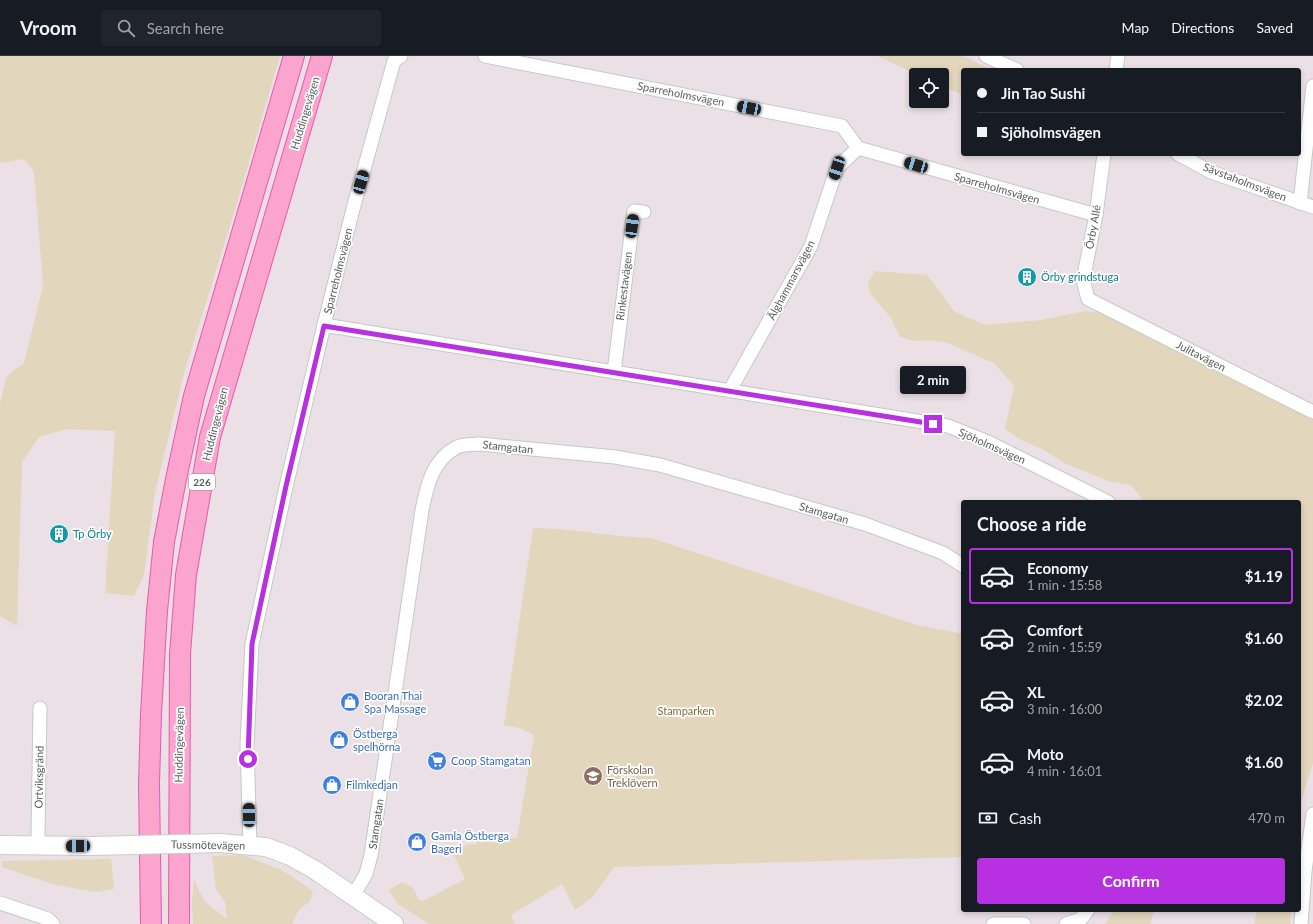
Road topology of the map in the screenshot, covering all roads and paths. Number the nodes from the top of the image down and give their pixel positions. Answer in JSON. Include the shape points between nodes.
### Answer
{"nodes":[{"id":1,"x":294,"y":56,"type":"edge"},
{"id":2,"x":322,"y":56,"type":"edge"},
{"id":3,"x":401,"y":56,"type":"edge"},
{"id":4,"x":485,"y":56,"type":"edge"},
{"id":5,"x":986,"y":56,"type":"edge"},
{"id":6,"x":1118,"y":56,"type":"edge"},
{"id":7,"x":1013,"y":68,"type":"edge"},
{"id":8,"x":1116,"y":68,"type":"edge"},
{"id":9,"x":1313,"y":86,"type":"edge"},
{"id":10,"x":858,"y":148,"type":"junction"},
{"id":11,"x":1104,"y":156,"type":"edge"},
{"id":12,"x":1182,"y":156,"type":"edge"},
{"id":13,"x":1300,"y":203,"type":"junction"},
{"id":14,"x":1313,"y":207,"type":"edge"},
{"id":15,"x":644,"y":212,"type":"dead end"},
{"id":16,"x":1096,"y":215,"type":"junction"},
{"id":17,"x":1088,"y":299,"type":"joint"},
{"id":18,"x":324,"y":326,"type":"junction"},
{"id":19,"x":614,"y":372,"type":"junction"},
{"id":20,"x":730,"y":390,"type":"junction"},
{"id":21,"x":1313,"y":412,"type":"edge"},
{"id":22,"x":1104,"y":500,"type":"edge"},
{"id":23,"x":961,"y":565,"type":"edge"},
{"id":24,"x":40,"y":708,"type":"dead end"},
{"id":25,"x":1313,"y":814,"type":"edge"},
{"id":26,"x":0,"y":845,"type":"edge"},
{"id":27,"x":39,"y":846,"type":"junction"},
{"id":28,"x":250,"y":846,"type":"junction"},
{"id":29,"x":353,"y":896,"type":"junction"},
{"id":30,"x":0,"y":903,"type":"edge"},
{"id":31,"x":1308,"y":904,"type":"edge"},
{"id":32,"x":1086,"y":912,"type":"edge"},
{"id":33,"x":53,"y":924,"type":"edge"},
{"id":34,"x":151,"y":924,"type":"edge"},
{"id":35,"x":179,"y":924,"type":"edge"},
{"id":36,"x":394,"y":924,"type":"edge"},
{"id":37,"x":993,"y":924,"type":"edge"},
{"id":38,"x":1024,"y":924,"type":"edge"},
{"id":39,"x":1066,"y":924,"type":"edge"},
{"id":40,"x":1301,"y":924,"type":"edge"}],
"edges":[{"from":1,"to":34,"type":"main road","number":"226","via":[[194,396],[164,542],[157,611],[151,722]]},
{"from":2,"to":35,"type":"main road","name":"Huddingevägen","number":"226","via":[[210,437],[186,575],[180,654]]},
{"from":3,"to":18,"type":"street","name":"Sparreholmsvägen","via":[[394,61]]},
{"from":4,"to":10,"type":"street","name":"Sparreholmsvägen","via":[[842,126]]},
{"from":5,"to":7,"type":"street"},
{"from":6,"to":8,"type":"street"},
{"from":9,"to":13,"type":"street"},
{"from":10,"to":16,"type":"street","name":"Sparreholmsvägen"},
{"from":10,"to":20,"type":"street","name":"Älghammarsvägen","via":[[837,168],[811,246]]},
{"from":11,"to":16,"type":"street","name":"Örby Allé"},
{"from":12,"to":13,"type":"street","name":"Sävstaholmsvägen","via":[[1211,172]]},
{"from":13,"to":14,"type":"street","name":"Sävstaholmsvägen"},
{"from":15,"to":19,"type":"street","name":"Rinkestavägen","via":[[634,210]]},
{"from":16,"to":17,"type":"street","name":"Örby Allé","via":[[1083,280]]},
{"from":17,"to":21,"type":"street","name":"Julitavägen"},
{"from":18,"to":19,"type":"street","name":"Sjöholmsvägen"},
{"from":18,"to":28,"type":"street","name":"Sparreholmsvägen","via":[[252,644],[247,745]]},
{"from":19,"to":20,"type":"street","name":"Sjöholmsvägen"},
{"from":20,"to":22,"type":"street","name":"Sjöholmsvägen","via":[[948,426],[988,442]]},
{"from":23,"to":29,"type":"street","name":"Stamgatan","via":[[943,553],[865,524],[653,463],[479,444],[458,447],[439,462],[428,480],[371,855],[366,874]]},
{"from":24,"to":27,"type":"street","name":"Ortviksgränd"},
{"from":25,"to":31,"type":"street","via":[[1304,871]]},
{"from":26,"to":27,"type":"street","name":"Tussmötevägen"},
{"from":27,"to":28,"type":"street","name":"Tussmötevägen","bridge":true,"via":[[220,843]]},
{"from":28,"to":29,"type":"street","name":"Tussmötevägen","via":[[266,847],[290,856],[316,870]]},
{"from":29,"to":36,"type":"street","name":"Tussmötevägen"},
{"from":30,"to":33,"type":"street","via":[[48,919]]},
{"from":31,"to":40,"type":"street"},
{"from":32,"to":39,"type":"street","via":[[1081,919]]},
{"from":37,"to":38,"type":"street"}]}
